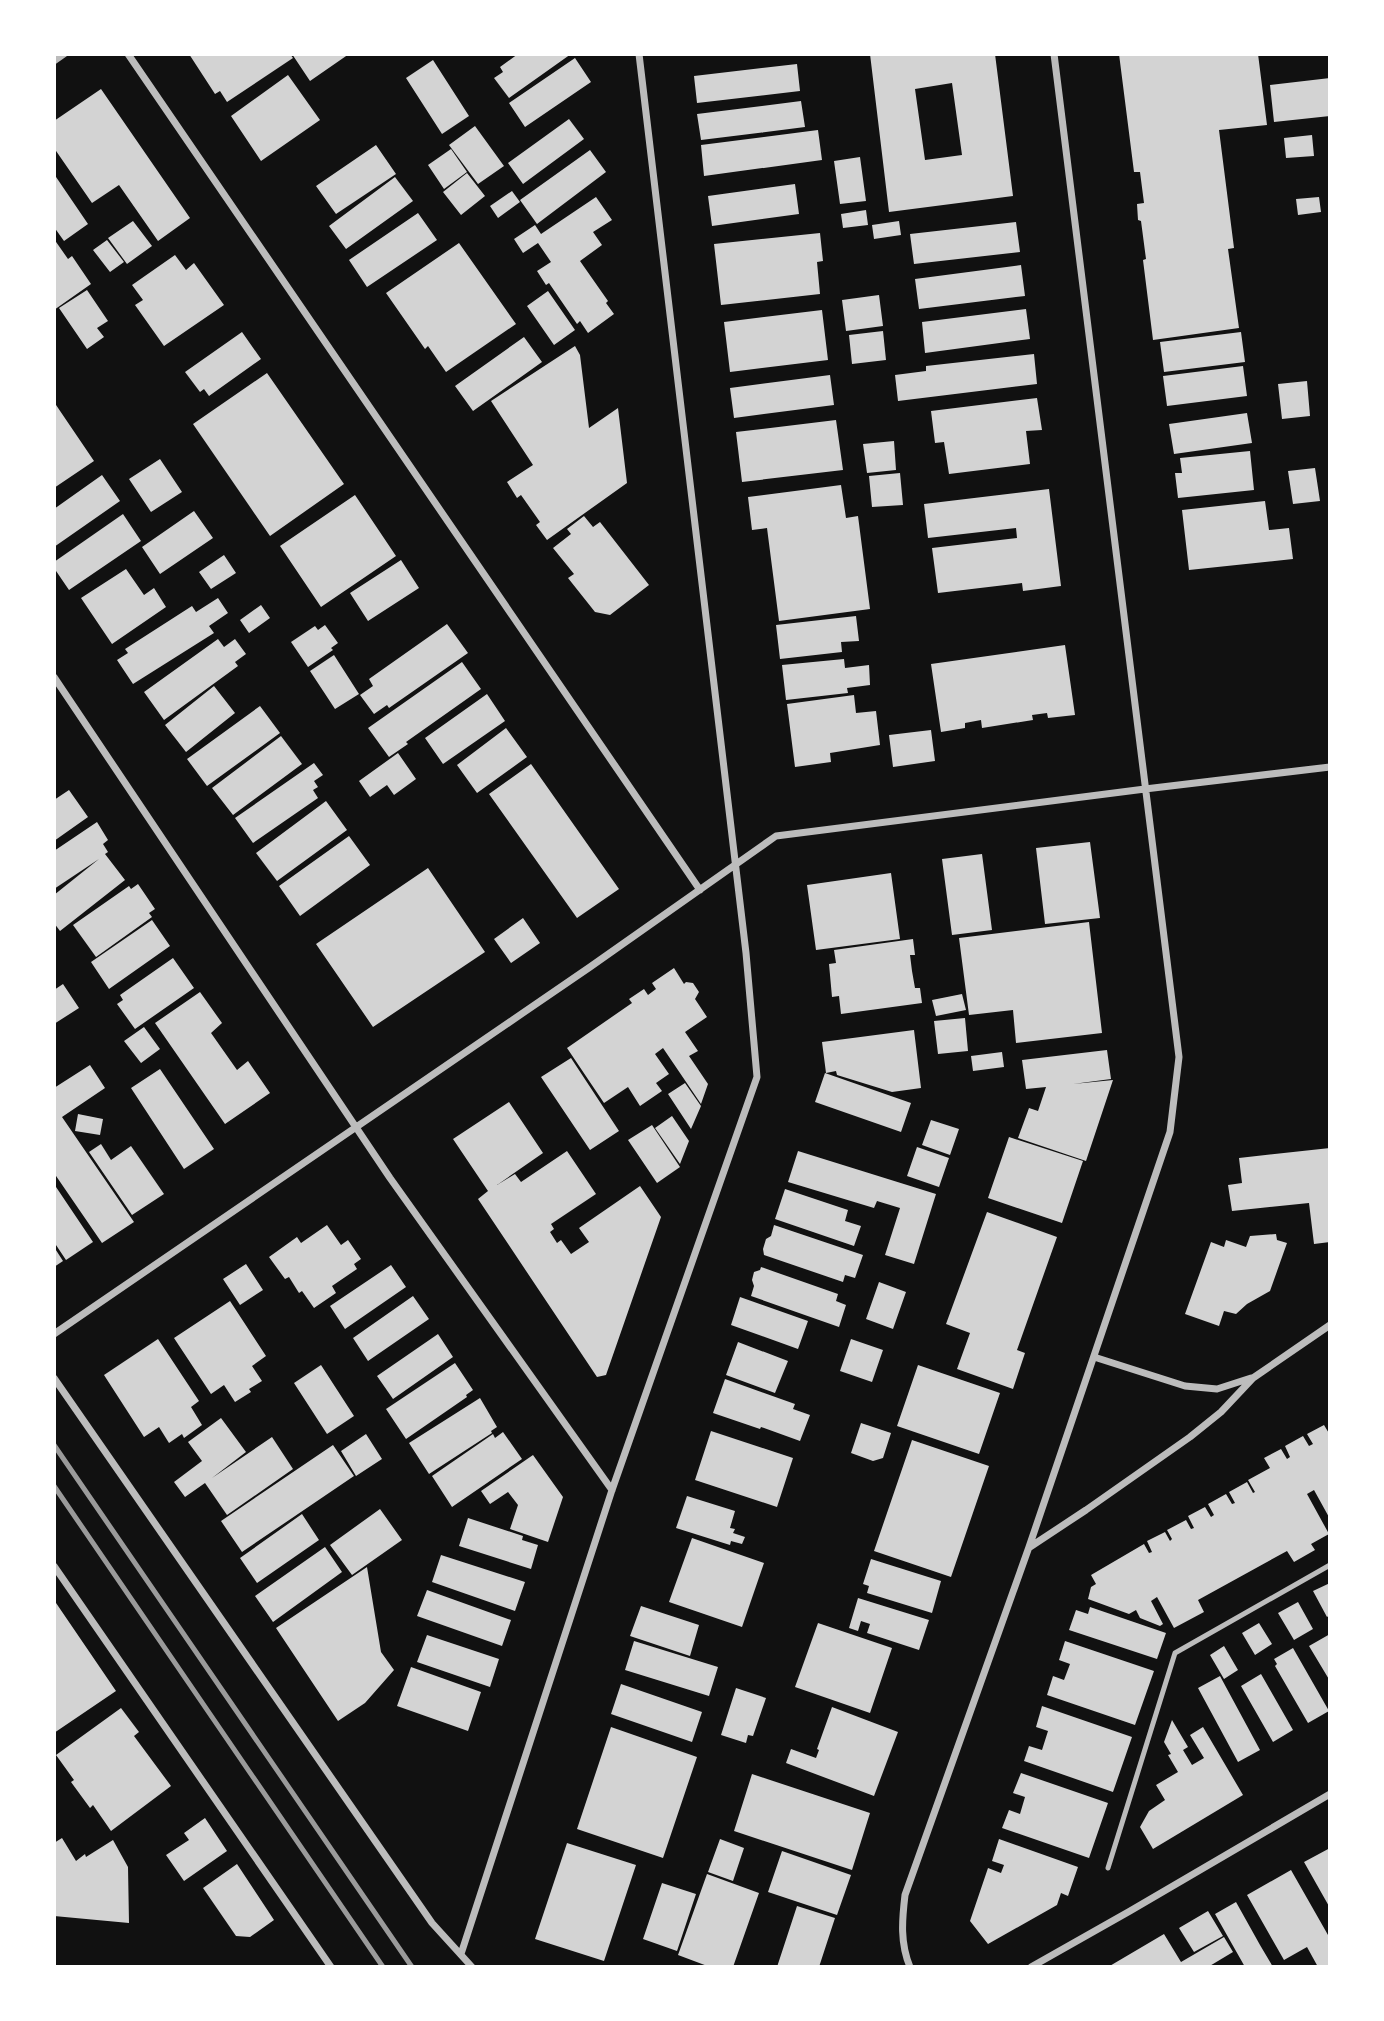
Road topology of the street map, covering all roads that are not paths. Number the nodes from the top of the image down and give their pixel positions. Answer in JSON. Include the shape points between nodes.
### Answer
{"nodes":[{"id":1,"x":64,"y":54,"type":"edge"},
{"id":2,"x":128,"y":54,"type":"edge"},
{"id":3,"x":639,"y":54,"type":"edge"},
{"id":4,"x":1054,"y":54,"type":"edge"},
{"id":5,"x":54,"y":61,"type":"edge"},
{"id":6,"x":54,"y":677,"type":"edge"},
{"id":7,"x":1330,"y":768,"type":"edge"},
{"id":8,"x":1145,"y":789,"type":"junction"},
{"id":9,"x":736,"y":866,"type":"junction"},
{"id":10,"x":701,"y":890,"type":"junction"},
{"id":11,"x":356,"y":1127,"type":"junction"},
{"id":12,"x":1330,"y":1325,"type":"edge"},
{"id":13,"x":54,"y":1334,"type":"edge"},
{"id":14,"x":1094,"y":1357,"type":"junction"},
{"id":15,"x":54,"y":1378,"type":"edge"},
{"id":16,"x":1253,"y":1378,"type":"junction"},
{"id":17,"x":612,"y":1490,"type":"junction"},
{"id":18,"x":1029,"y":1547,"type":"junction"},
{"id":19,"x":1330,"y":1565,"type":"edge"},
{"id":20,"x":54,"y":1566,"type":"edge"},
{"id":21,"x":1330,"y":1794,"type":"edge"},
{"id":22,"x":1108,"y":1868,"type":"dead end"},
{"id":23,"x":461,"y":1954,"type":"junction"},
{"id":24,"x":331,"y":1967,"type":"edge"},
{"id":25,"x":472,"y":1967,"type":"edge"},
{"id":26,"x":910,"y":1967,"type":"edge"},
{"id":27,"x":1031,"y":1967,"type":"edge"}],
"edges":[{"from":1,"to":5,"type":"street"},
{"from":2,"to":10,"type":"street"},
{"from":3,"to":9,"type":"street"},
{"from":4,"to":8,"type":"street"},
{"from":6,"to":11,"type":"street"},
{"from":7,"to":8,"type":"street"},
{"from":8,"to":9,"type":"street","via":[[776,836]]},
{"from":8,"to":14,"type":"street","via":[[1179,1057],[1170,1132]]},
{"from":9,"to":10,"type":"street"},
{"from":9,"to":17,"type":"street","via":[[757,1077]]},
{"from":10,"to":11,"type":"street"},
{"from":11,"to":13,"type":"street"},
{"from":11,"to":17,"type":"street"},
{"from":12,"to":16,"type":"street"},
{"from":14,"to":16,"type":"street","via":[[1185,1387],[1217,1390]]},
{"from":14,"to":18,"type":"street"},
{"from":15,"to":23,"type":"street","via":[[432,1923]]},
{"from":16,"to":18,"type":"street","via":[[1222,1412],[1190,1437]]},
{"from":17,"to":23,"type":"street"},
{"from":18,"to":26,"type":"street","via":[[905,1895],[901,1925]]},
{"from":19,"to":22,"type":"lane","via":[[1175,1653]]},
{"from":20,"to":24,"type":"street"},
{"from":21,"to":27,"type":"street"},
{"from":23,"to":25,"type":"street"}]}
